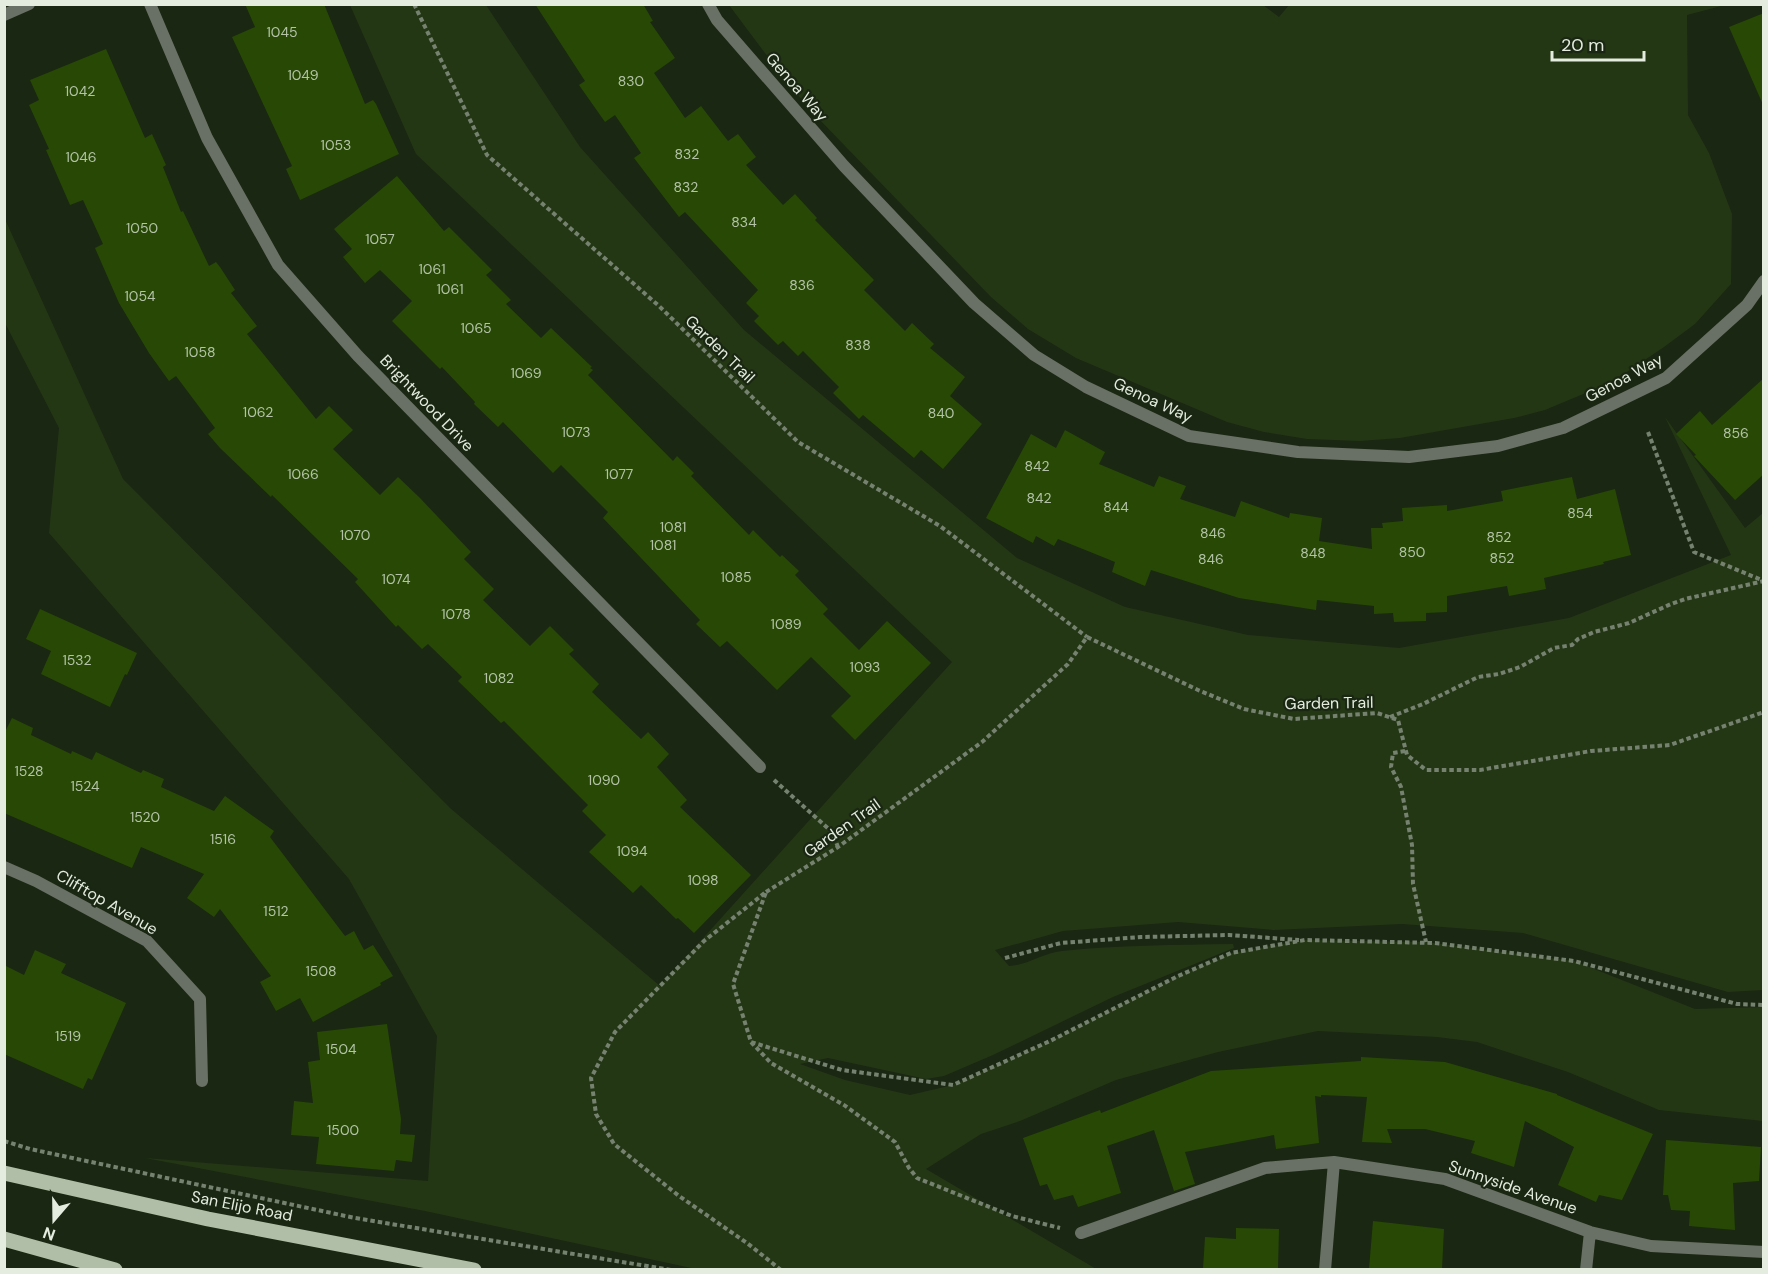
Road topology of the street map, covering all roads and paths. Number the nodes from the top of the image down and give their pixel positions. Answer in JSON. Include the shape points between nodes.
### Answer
{"nodes":[{"id":1,"x":29,"y":4,"type":"edge"},
{"id":2,"x":150,"y":4,"type":"edge"},
{"id":3,"x":414,"y":4,"type":"edge"},
{"id":4,"x":708,"y":4,"type":"edge"},
{"id":5,"x":4,"y":15,"type":"edge"},
{"id":6,"x":1764,"y":281,"type":"edge"},
{"id":7,"x":1648,"y":432,"type":"dead end"},
{"id":8,"x":1764,"y":581,"type":"edge"},
{"id":9,"x":1088,"y":637,"type":"junction"},
{"id":10,"x":1764,"y":712,"type":"edge"},
{"id":11,"x":1390,"y":717,"type":"junction"},
{"id":12,"x":1405,"y":751,"type":"junction"},
{"id":13,"x":760,"y":767,"type":"joint"},
{"id":14,"x":838,"y":847,"type":"junction"},
{"id":15,"x":4,"y":867,"type":"edge"},
{"id":16,"x":766,"y":892,"type":"junction"},
{"id":17,"x":1305,"y":940,"type":"junction"},
{"id":18,"x":1426,"y":942,"type":"junction"},
{"id":19,"x":1005,"y":958,"type":"dead end"},
{"id":20,"x":1764,"y":1005,"type":"edge"},
{"id":21,"x":751,"y":1042,"type":"junction"},
{"id":22,"x":202,"y":1081,"type":"dead end"},
{"id":23,"x":4,"y":1141,"type":"edge"},
{"id":24,"x":1334,"y":1162,"type":"junction"},
{"id":25,"x":4,"y":1173,"type":"edge"},
{"id":26,"x":1590,"y":1232,"type":"junction"},
{"id":27,"x":1081,"y":1233,"type":"joint"},
{"id":28,"x":4,"y":1239,"type":"edge"},
{"id":29,"x":1764,"y":1252,"type":"edge"},
{"id":30,"x":114,"y":1269,"type":"edge"},
{"id":31,"x":474,"y":1269,"type":"edge"},
{"id":32,"x":671,"y":1269,"type":"edge"},
{"id":33,"x":781,"y":1269,"type":"edge"},
{"id":34,"x":1325,"y":1269,"type":"edge"},
{"id":35,"x":1586,"y":1269,"type":"edge"}],
"edges":[{"from":1,"to":5,"type":"street"},
{"from":2,"to":13,"type":"street","name":"Brightwood Drive","via":[[207,138],[278,265],[358,357]]},
{"from":3,"to":9,"type":"path","name":"Garden Trail","via":[[487,155],[659,306],[798,442],[940,526]]},
{"from":4,"to":6,"type":"street","name":"Genoa Way","via":[[717,20],[844,166],[974,303],[1035,355],[1086,387],[1189,436],[1298,453],[1409,457],[1498,446],[1563,428],[1666,378],[1747,305]]},
{"from":7,"to":8,"type":"path","via":[[1694,552]]},
{"from":8,"to":11,"type":"path","via":[[1671,604],[1629,623],[1594,632],[1572,645],[1554,648],[1520,667],[1478,677]]},
{"from":9,"to":11,"type":"path","name":"Garden Trail","via":[[1244,709],[1294,719],[1377,713]]},
{"from":9,"to":14,"type":"path","name":"Garden Trail","via":[[1068,664],[982,742]]},
{"from":10,"to":12,"type":"path","via":[[1670,745],[1591,751],[1480,770],[1425,770]]},
{"from":11,"to":12,"type":"path","name":"Garden Trail","via":[[1398,720]]},
{"from":12,"to":18,"type":"path","via":[[1393,753],[1391,766],[1401,787],[1412,845],[1413,884]]},
{"from":13,"to":14,"type":"path","via":[[832,832]]},
{"from":14,"to":16,"type":"path","name":"Garden Trail"},
{"from":15,"to":22,"type":"street","name":"Clifftop Avenue","via":[[147,941],[200,999]]},
{"from":16,"to":21,"type":"path","via":[[733,984]]},
{"from":16,"to":33,"type":"path","name":"Garden Trail","via":[[704,941],[615,1032],[591,1078],[596,1114],[614,1144]]},
{"from":17,"to":18,"type":"path"},
{"from":17,"to":19,"type":"path","via":[[1229,935],[1141,937],[1061,943]]},
{"from":17,"to":21,"type":"path","via":[[1231,953],[953,1085],[842,1070]]},
{"from":18,"to":20,"type":"path","via":[[1574,961],[1737,1004]]},
{"from":21,"to":27,"type":"path","via":[[771,1062],[844,1105],[895,1142],[917,1178],[1012,1216]]},
{"from":23,"to":32,"type":"path","via":[[355,1218]]},
{"from":24,"to":26,"type":"street","name":"Sunnyside Avenue","via":[[1445,1179]]},
{"from":24,"to":27,"type":"street","name":"Sunnyside Avenue","via":[[1265,1168]]},
{"from":24,"to":34,"type":"street"},
{"from":25,"to":31,"type":"main road","name":"San Elijo Road","via":[[208,1219]]},
{"from":26,"to":29,"type":"street","name":"Sunnyside Avenue","via":[[1651,1246]]},
{"from":26,"to":35,"type":"street"},
{"from":28,"to":30,"type":"main road"}]}
